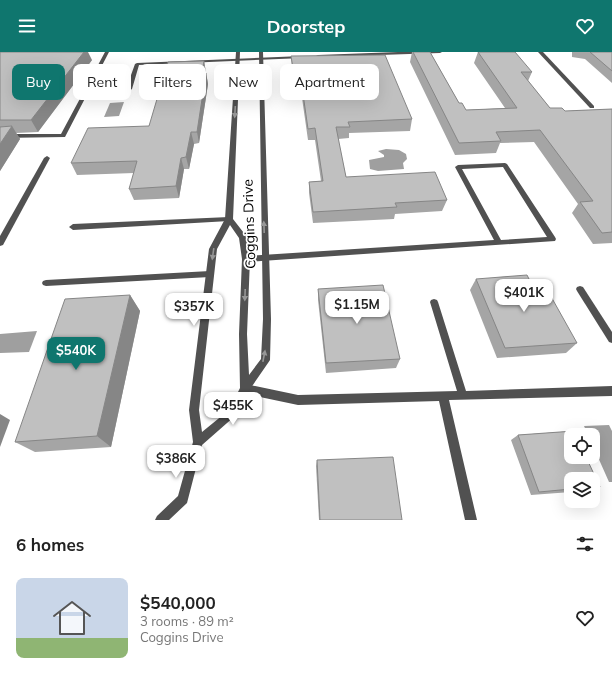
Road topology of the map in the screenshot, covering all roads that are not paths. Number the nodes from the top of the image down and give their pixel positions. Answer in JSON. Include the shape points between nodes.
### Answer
{"nodes":[{"id":1,"x":107,"y":52,"type":"edge"},
{"id":2,"x":238,"y":52,"type":"edge"},
{"id":3,"x":440,"y":52,"type":"edge"},
{"id":4,"x":540,"y":52,"type":"edge"},
{"id":5,"x":261,"y":55,"type":"edge"},
{"id":6,"x":306,"y":56,"type":"edge"},
{"id":7,"x":314,"y":56,"type":"edge"},
{"id":8,"x":238,"y":59,"type":"junction"},
{"id":9,"x":131,"y":83,"type":"edge"},
{"id":10,"x":592,"y":107,"type":"dead end"},
{"id":11,"x":0,"y":136,"type":"edge"},
{"id":12,"x":47,"y":158,"type":"dead end"},
{"id":13,"x":229,"y":219,"type":"junction"},
{"id":14,"x":73,"y":227,"type":"dead end"},
{"id":15,"x":498,"y":241,"type":"junction"},
{"id":16,"x":0,"y":243,"type":"edge"},
{"id":17,"x":265,"y":258,"type":"junction"},
{"id":18,"x":246,"y":259,"type":"junction"},
{"id":19,"x":210,"y":274,"type":"junction"},
{"id":20,"x":46,"y":283,"type":"dead end"},
{"id":21,"x":580,"y":289,"type":"dead end"},
{"id":22,"x":434,"y":302,"type":"dead end"},
{"id":23,"x":612,"y":339,"type":"edge"},
{"id":24,"x":244,"y":389,"type":"junction"},
{"id":25,"x":612,"y":391,"type":"edge"},
{"id":26,"x":443,"y":396,"type":"junction"},
{"id":27,"x":463,"y":396,"type":"junction"},
{"id":28,"x":198,"y":442,"type":"junction"},
{"id":29,"x":161,"y":520,"type":"edge"},
{"id":30,"x":471,"y":520,"type":"edge"}],
"edges":[{"from":1,"to":11,"type":"street","via":[[63,136]]},
{"from":2,"to":8,"type":"street","name":"Coggins Drive"},
{"from":3,"to":7,"type":"street"},
{"from":4,"to":10,"type":"street"},
{"from":5,"to":6,"type":"street"},
{"from":5,"to":8,"type":"street"},
{"from":17,"to":5,"type":"street","name":"Coggins Drive","one_way":true},
{"from":8,"to":9,"type":"street","via":[[137,64]]},
{"from":8,"to":13,"type":"street","name":"Coggins Drive","one_way":true},
{"from":12,"to":16,"type":"street"},
{"from":13,"to":14,"type":"street"},
{"from":13,"to":18,"type":"street","name":"Coggins Drive","via":[[243,237]]},
{"from":13,"to":19,"type":"street","name":"Coggins Drive","one_way":true,"via":[[213,248]]},
{"from":15,"to":15,"type":"street","via":[[552,239],[505,165],[458,167]]},
{"from":15,"to":17,"type":"street"},
{"from":17,"to":18,"type":"street"},
{"from":24,"to":17,"type":"street","name":"Coggins Drive","one_way":true,"via":[[265,360]]},
{"from":18,"to":24,"type":"street","name":"Coggins Drive","one_way":true},
{"from":19,"to":20,"type":"street"},
{"from":19,"to":28,"type":"street","name":"Coggins Drive","via":[[194,410]]},
{"from":21,"to":23,"type":"street"},
{"from":22,"to":27,"type":"street"},
{"from":24,"to":26,"type":"street","via":[[298,400]]},
{"from":24,"to":28,"type":"street","name":"Coggins Drive","via":[[232,413]]},
{"from":25,"to":27,"type":"street"},
{"from":26,"to":27,"type":"street"},
{"from":26,"to":30,"type":"street"},
{"from":28,"to":29,"type":"street","name":"Coggins Drive","via":[[183,499]]}]}
